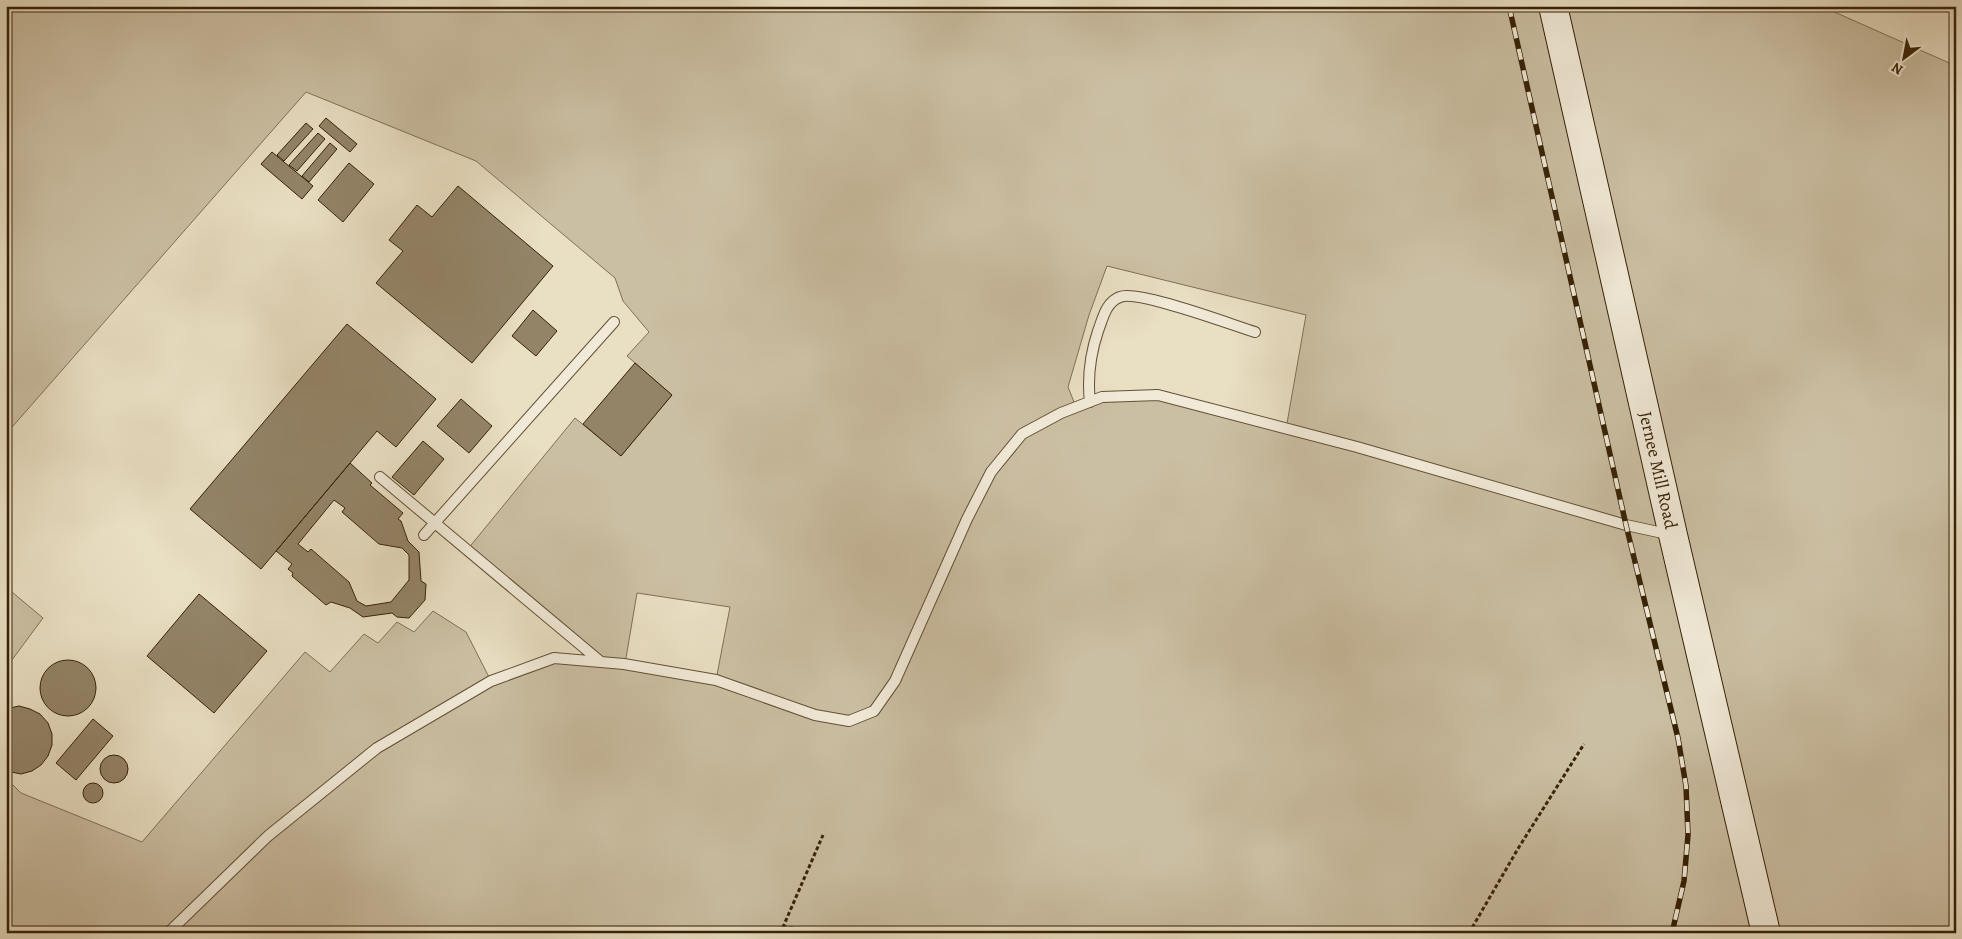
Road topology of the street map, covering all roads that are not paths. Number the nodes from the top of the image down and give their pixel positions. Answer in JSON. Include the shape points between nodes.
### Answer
{"nodes":[{"id":1,"x":1553,"y":6,"type":"edge"},
{"id":2,"x":614,"y":322,"type":"dead end"},
{"id":3,"x":1255,"y":332,"type":"dead end"},
{"id":4,"x":1090,"y":402,"type":"junction"},
{"id":5,"x":380,"y":477,"type":"dead end"},
{"id":6,"x":435,"y":522,"type":"junction"},
{"id":7,"x":424,"y":535,"type":"dead end"},
{"id":8,"x":1673,"y":535,"type":"junction"},
{"id":9,"x":601,"y":662,"type":"junction"},
{"id":10,"x":168,"y":933,"type":"edge"},
{"id":11,"x":1766,"y":933,"type":"edge"}],
"edges":[{"from":1,"to":8,"type":"street","name":"Jernee Mill Road"},
{"from":2,"to":6,"type":"lane"},
{"from":3,"to":4,"type":"lane","via":[[1152,299],[1122,295],[1107,308],[1091,351]]},
{"from":4,"to":8,"type":"lane","via":[[1102,397],[1158,395],[1357,447],[1626,525]]},
{"from":4,"to":9,"type":"lane","via":[[1022,434],[991,472],[894,681],[874,711],[849,721],[815,715],[716,680]]},
{"from":5,"to":6,"type":"lane"},
{"from":6,"to":7,"type":"lane"},
{"from":6,"to":9,"type":"lane"},
{"from":8,"to":11,"type":"street","name":"Jernee Mill Road"},
{"from":9,"to":10,"type":"lane","via":[[554,658],[491,681],[377,748],[268,836]]}]}
